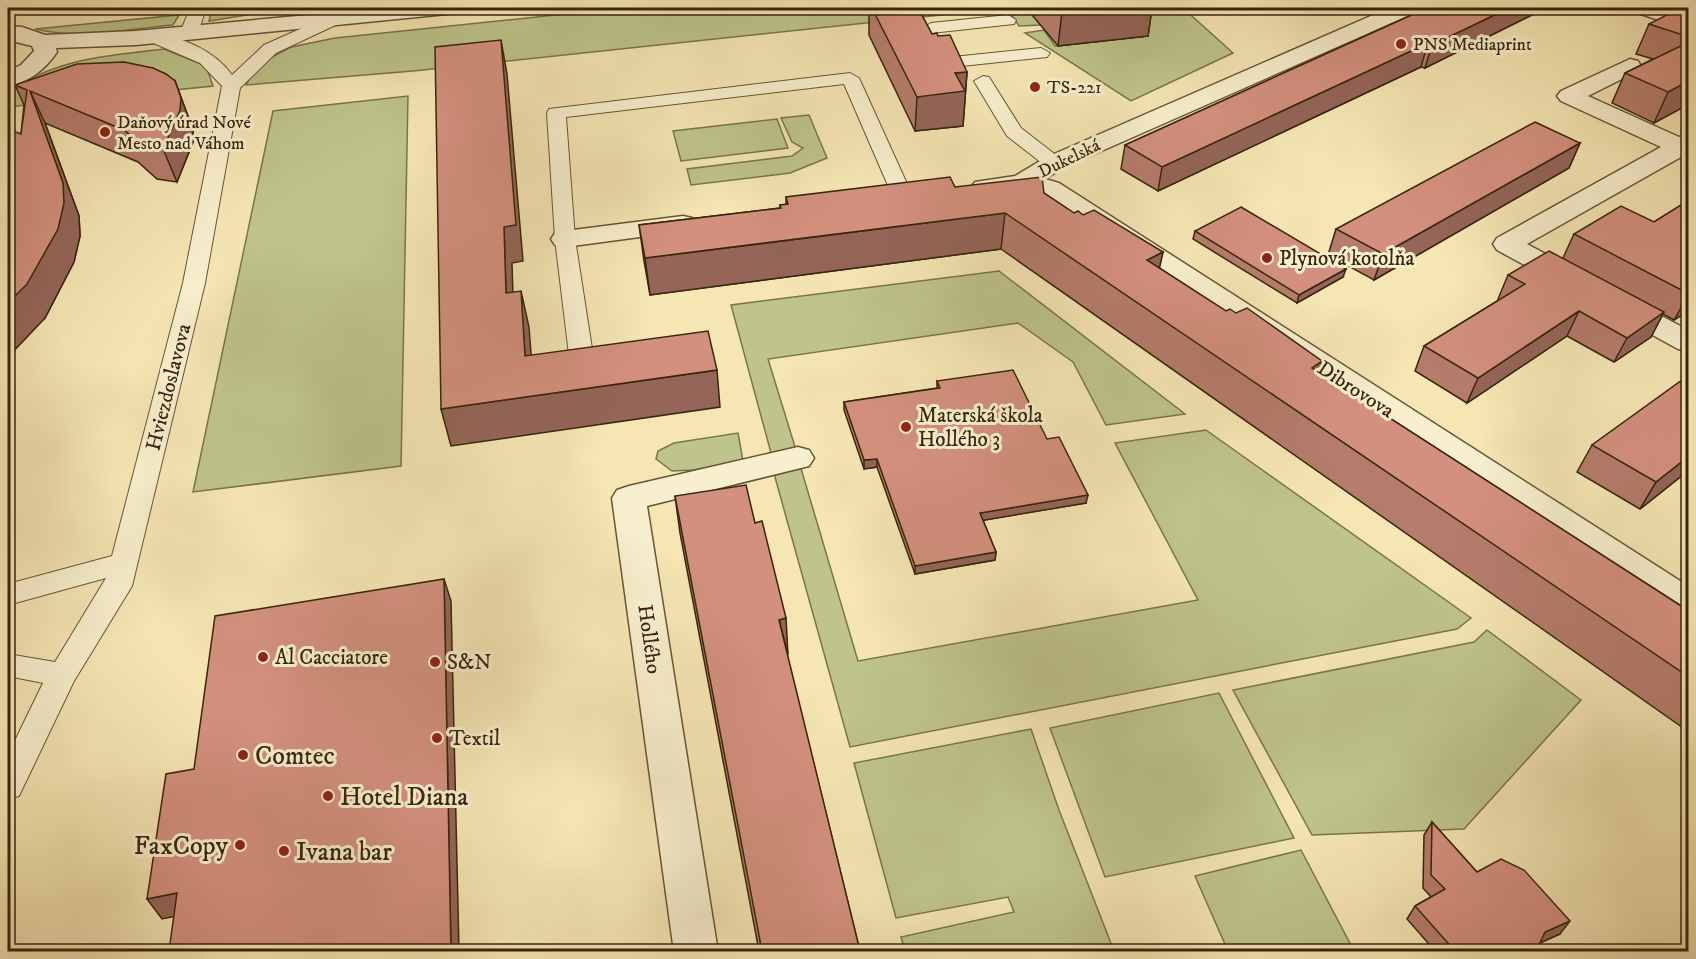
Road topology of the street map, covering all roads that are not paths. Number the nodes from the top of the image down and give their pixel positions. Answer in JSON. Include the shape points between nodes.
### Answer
{"nodes":[{"id":1,"x":198,"y":8,"type":"edge"},
{"id":2,"x":447,"y":8,"type":"edge"},
{"id":3,"x":1406,"y":8,"type":"edge"},
{"id":4,"x":1646,"y":8,"type":"edge"},
{"id":5,"x":359,"y":12,"type":"edge"},
{"id":6,"x":336,"y":18,"type":"junction"},
{"id":7,"x":1008,"y":20,"type":"dead end"},
{"id":8,"x":1689,"y":24,"type":"edge"},
{"id":9,"x":931,"y":28,"type":"edge"},
{"id":10,"x":8,"y":33,"type":"edge"},
{"id":11,"x":189,"y":33,"type":"junction"},
{"id":12,"x":144,"y":37,"type":"junction"},
{"id":13,"x":39,"y":53,"type":"junction"},
{"id":14,"x":1041,"y":53,"type":"dead end"},
{"id":15,"x":953,"y":62,"type":"edge"},
{"id":16,"x":1630,"y":66,"type":"dead end"},
{"id":17,"x":8,"y":80,"type":"edge"},
{"id":18,"x":983,"y":81,"type":"dead end"},
{"id":19,"x":231,"y":86,"type":"junction"},
{"id":20,"x":1685,"y":144,"type":"edge"},
{"id":21,"x":1054,"y":163,"type":"junction"},
{"id":22,"x":1021,"y":183,"type":"junction"},
{"id":23,"x":957,"y":191,"type":"edge"},
{"id":24,"x":903,"y":198,"type":"edge"},
{"id":25,"x":707,"y":222,"type":"edge"},
{"id":26,"x":566,"y":239,"type":"junction"},
{"id":27,"x":1689,"y":342,"type":"edge"},
{"id":28,"x":581,"y":355,"type":"edge"},
{"id":29,"x":798,"y":458,"type":"dead end"},
{"id":30,"x":123,"y":563,"type":"junction"},
{"id":31,"x":8,"y":594,"type":"edge"},
{"id":32,"x":1689,"y":604,"type":"edge"},
{"id":33,"x":8,"y":665,"type":"edge"},
{"id":34,"x":62,"y":675,"type":"junction"},
{"id":35,"x":8,"y":786,"type":"edge"},
{"id":36,"x":696,"y":951,"type":"edge"}],
"edges":[{"from":1,"to":11,"type":"lane"},
{"from":2,"to":5,"type":"street"},
{"from":3,"to":21,"type":"street","name":"Dukelská"},
{"from":4,"to":8,"type":"street"},
{"from":5,"to":6,"type":"street"},
{"from":6,"to":11,"type":"street"},
{"from":6,"to":19,"type":"lane","via":[[270,49]]},
{"from":7,"to":9,"type":"lane"},
{"from":10,"to":13,"type":"street","via":[[22,34]]},
{"from":11,"to":12,"type":"street"},
{"from":12,"to":13,"type":"street"},
{"from":12,"to":19,"type":"lane","via":[[197,52],[220,68]]},
{"from":13,"to":17,"type":"street"},
{"from":14,"to":15,"type":"lane"},
{"from":16,"to":20,"type":"street","via":[[1569,96]]},
{"from":18,"to":21,"type":"lane","via":[[1014,132]]},
{"from":19,"to":30,"type":"lane","name":"Hviezdoslavova","via":[[194,282]]},
{"from":20,"to":27,"type":"street","via":[[1507,244]]},
{"from":21,"to":22,"type":"street","name":"Dukelská"},
{"from":22,"to":23,"type":"street","name":"Dukelská"},
{"from":22,"to":32,"type":"street","name":"Dibrovova","via":[[1050,188]]},
{"from":24,"to":26,"type":"lane","via":[[850,78],[556,113]]},
{"from":25,"to":26,"type":"street"},
{"from":26,"to":28,"type":"lane"},
{"from":29,"to":36,"type":"street","name":"Hollého","via":[[629,498]]},
{"from":30,"to":31,"type":"lane"},
{"from":30,"to":34,"type":"lane","name":"Hviezdoslavova","via":[[117,586]]},
{"from":33,"to":34,"type":"lane"},
{"from":34,"to":35,"type":"lane","name":"Hviezdoslavova"}]}
